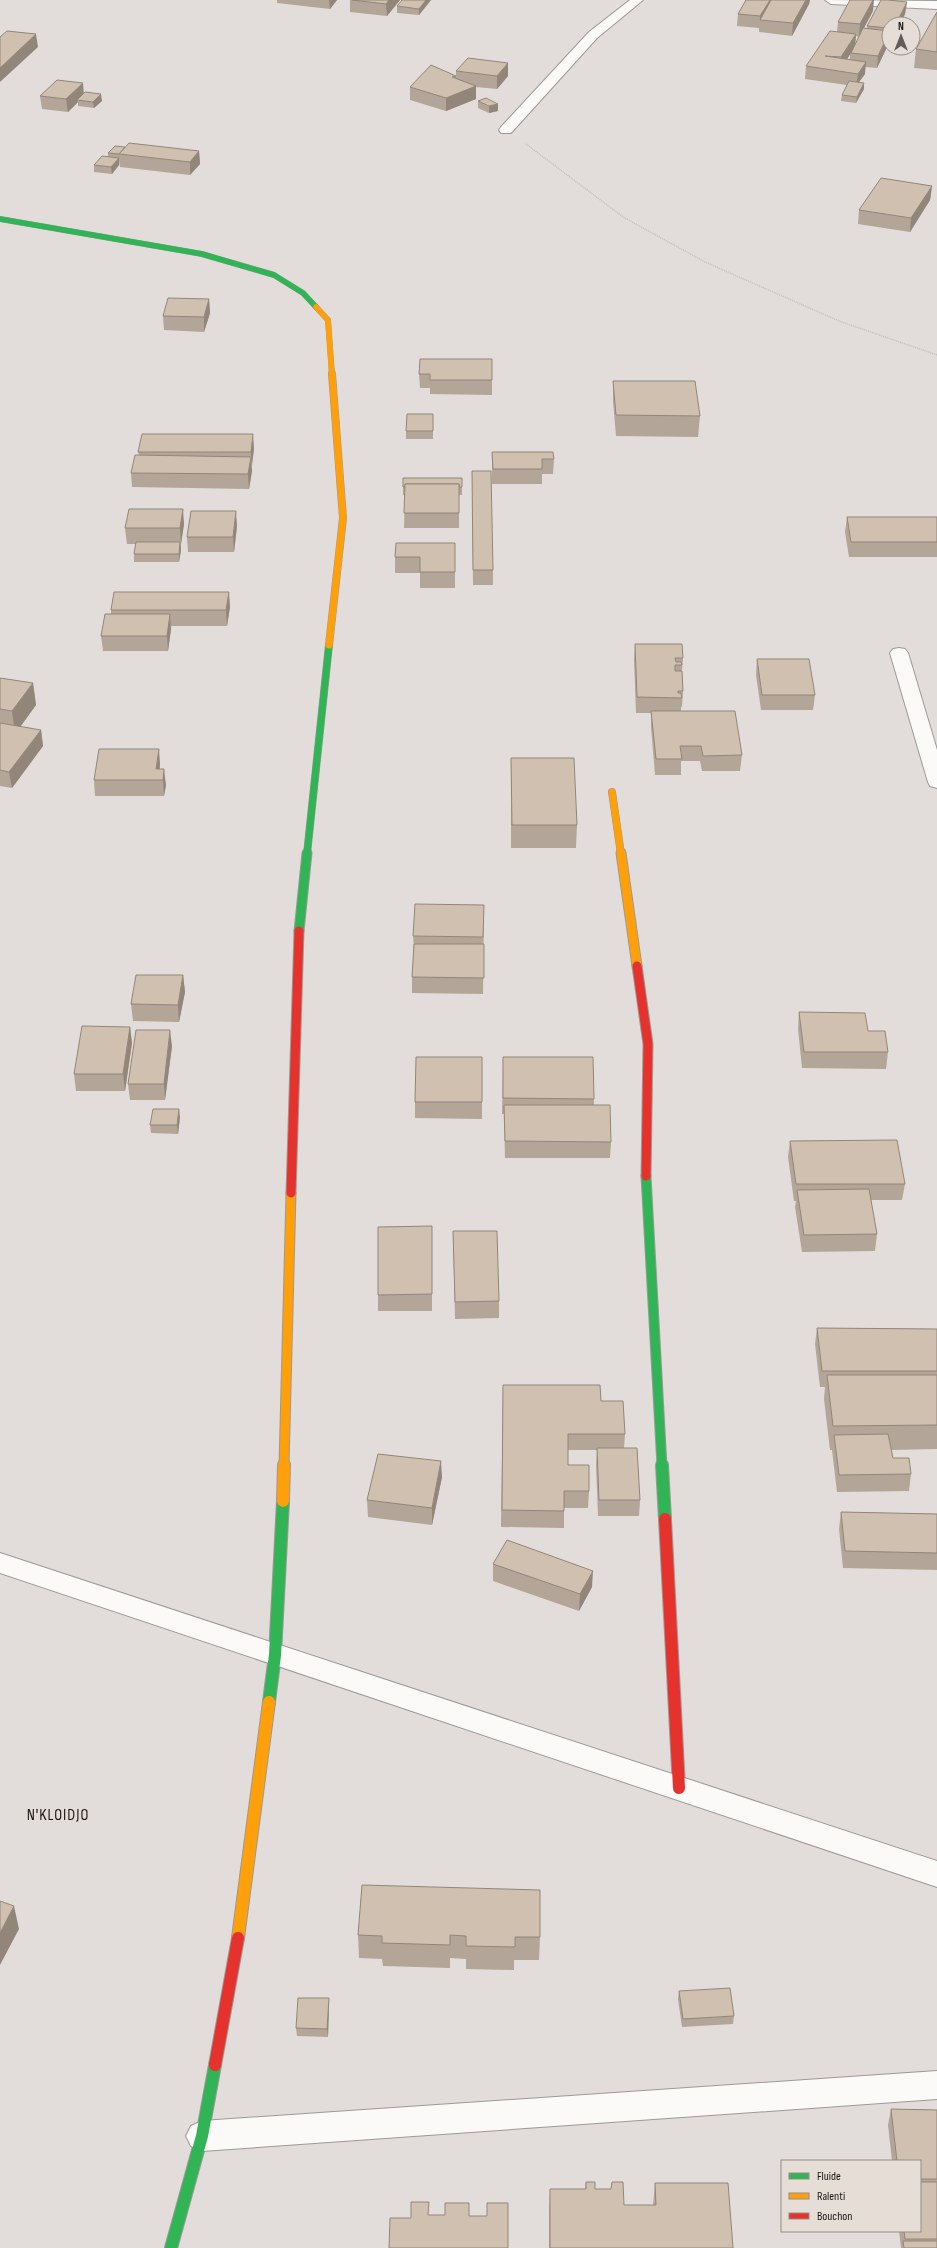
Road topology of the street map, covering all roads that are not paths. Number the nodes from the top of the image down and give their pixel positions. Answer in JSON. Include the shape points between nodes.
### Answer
{"nodes":[{"id":1,"x":637,"y":0,"type":"edge"},
{"id":2,"x":834,"y":0,"type":"edge"},
{"id":3,"x":937,"y":5,"type":"edge"},
{"id":4,"x":506,"y":130,"type":"road end"},
{"id":5,"x":0,"y":219,"type":"edge"},
{"id":6,"x":899,"y":653,"type":"dead end"},
{"id":7,"x":937,"y":782,"type":"edge"},
{"id":8,"x":612,"y":792,"type":"dead end"},
{"id":9,"x":0,"y":1563,"type":"edge"},
{"id":10,"x":274,"y":1655,"type":"junction"},
{"id":11,"x":679,"y":1788,"type":"junction"},
{"id":12,"x":937,"y":1874,"type":"edge"},
{"id":13,"x":937,"y":2085,"type":"edge"},
{"id":14,"x":202,"y":2136,"type":"junction"},
{"id":15,"x":171,"y":2248,"type":"edge"}],
"edges":[{"from":1,"to":4,"type":"street","via":[[593,35]]},
{"from":2,"to":3,"type":"street"},
{"from":5,"to":10,"type":"street","via":[[202,254],[274,275],[303,293],[328,320],[343,518],[297,951],[283,1499]]},
{"from":6,"to":7,"type":"street"},
{"from":8,"to":11,"type":"street","via":[[648,1044],[645,1152]]},
{"from":9,"to":10,"type":"street"},
{"from":10,"to":11,"type":"street"},
{"from":10,"to":14,"type":"street","via":[[236,1951]]},
{"from":11,"to":12,"type":"street"},
{"from":13,"to":14,"type":"street"},
{"from":14,"to":15,"type":"street"}]}
